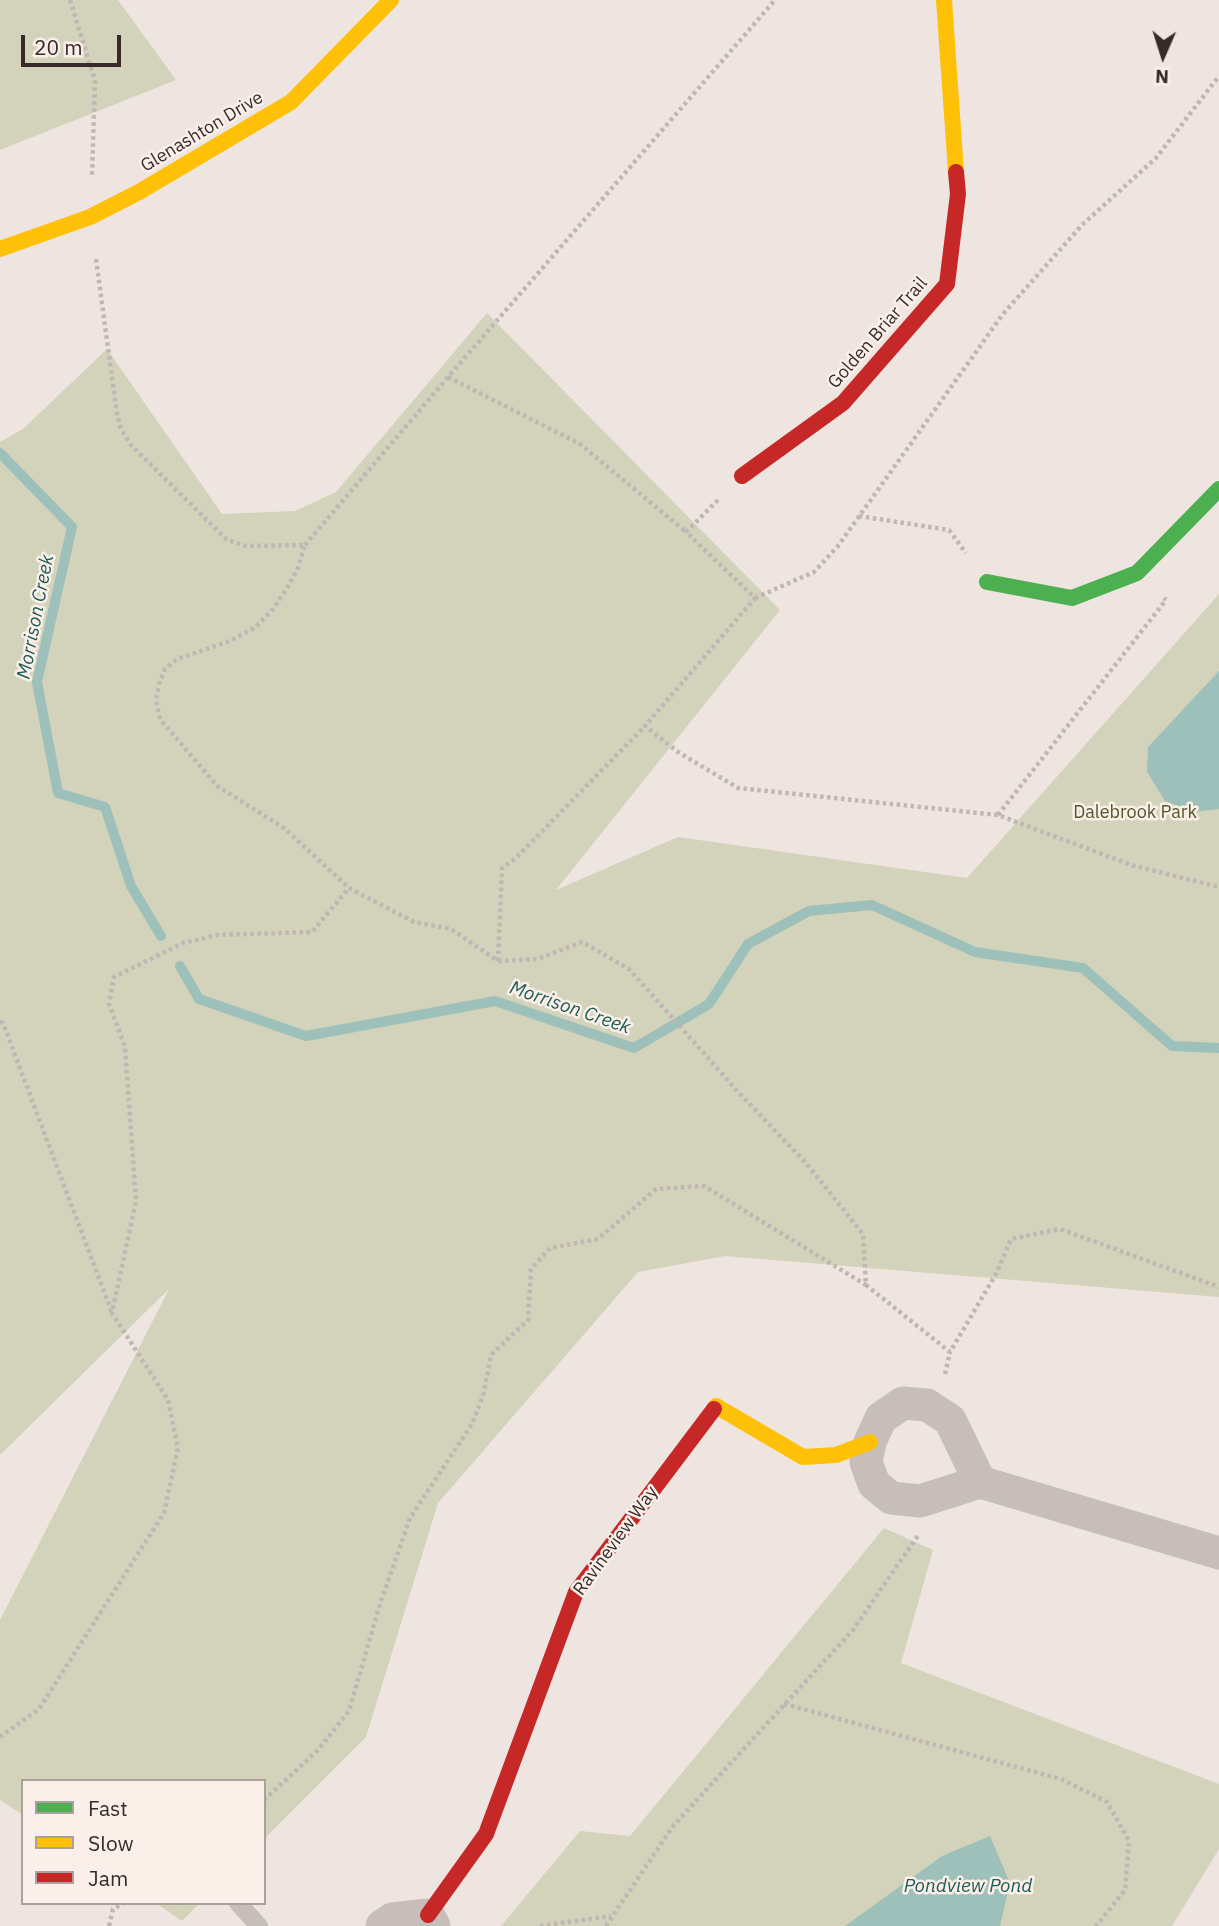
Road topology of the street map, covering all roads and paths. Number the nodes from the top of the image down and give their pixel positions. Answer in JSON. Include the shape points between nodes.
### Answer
{"nodes":[{"id":1,"x":71,"y":0,"type":"edge"},
{"id":2,"x":391,"y":0,"type":"edge"},
{"id":3,"x":775,"y":0,"type":"edge"},
{"id":4,"x":944,"y":0,"type":"edge"},
{"id":5,"x":1219,"y":76,"type":"edge"},
{"id":6,"x":92,"y":180,"type":"dead end"},
{"id":7,"x":0,"y":249,"type":"edge"},
{"id":8,"x":96,"y":259,"type":"dead end"},
{"id":9,"x":448,"y":377,"type":"junction"},
{"id":10,"x":743,"y":476,"type":"joint"},
{"id":11,"x":1219,"y":489,"type":"edge"},
{"id":12,"x":859,"y":516,"type":"junction"},
{"id":13,"x":686,"y":532,"type":"junction"},
{"id":14,"x":305,"y":545,"type":"junction"},
{"id":15,"x":1137,"y":573,"type":"junction"},
{"id":16,"x":988,"y":582,"type":"joint"},
{"id":17,"x":755,"y":598,"type":"junction"},
{"id":18,"x":645,"y":726,"type":"junction"},
{"id":19,"x":998,"y":815,"type":"junction"},
{"id":20,"x":1219,"y":887,"type":"edge"},
{"id":21,"x":349,"y":888,"type":"junction"},
{"id":22,"x":498,"y":961,"type":"junction"},
{"id":23,"x":0,"y":1022,"type":"edge"},
{"id":24,"x":866,"y":1285,"type":"junction"},
{"id":25,"x":1219,"y":1287,"type":"edge"},
{"id":26,"x":112,"y":1314,"type":"junction"},
{"id":27,"x":950,"y":1352,"type":"junction"},
{"id":28,"x":945,"y":1374,"type":"dead end"},
{"id":29,"x":870,"y":1442,"type":"junction"},
{"id":30,"x":980,"y":1482,"type":"junction"},
{"id":31,"x":922,"y":1531,"type":"dead end"},
{"id":32,"x":1219,"y":1553,"type":"edge"},
{"id":33,"x":783,"y":1704,"type":"junction"},
{"id":34,"x":0,"y":1737,"type":"edge"},
{"id":35,"x":266,"y":1798,"type":"edge"},
{"id":36,"x":120,"y":1905,"type":"edge"},
{"id":37,"x":240,"y":1905,"type":"edge"},
{"id":38,"x":612,"y":1916,"type":"junction"},
{"id":39,"x":431,"y":1920,"type":"edge"},
{"id":40,"x":110,"y":1926,"type":"edge"},
{"id":41,"x":259,"y":1926,"type":"edge"},
{"id":42,"x":382,"y":1926,"type":"edge"},
{"id":43,"x":540,"y":1926,"type":"edge"},
{"id":44,"x":606,"y":1926,"type":"edge"},
{"id":45,"x":1096,"y":1926,"type":"edge"}],
"edges":[{"from":1,"to":6,"type":"path","via":[[95,81]]},
{"from":2,"to":7,"type":"street","name":"Glenashton Drive","via":[[291,102],[90,217]]},
{"from":3,"to":9,"type":"path"},
{"from":4,"to":10,"type":"street","name":"Golden Briar Trail","via":[[958,194],[947,284],[843,403]]},
{"from":5,"to":12,"type":"path","via":[[1156,158],[1082,225],[1003,314]]},
{"from":8,"to":14,"type":"path","via":[[117,414],[131,445],[226,539],[268,548]]},
{"from":9,"to":13,"type":"path","via":[[580,444]]},
{"from":9,"to":14,"type":"path"},
{"from":10,"to":13,"type":"path"},
{"from":11,"to":15,"type":"street"},
{"from":12,"to":16,"type":"path","via":[[950,530]]},
{"from":12,"to":17,"type":"path","via":[[814,572]]},
{"from":13,"to":17,"type":"path"},
{"from":14,"to":21,"type":"path","via":[[297,570],[256,627],[177,660],[165,670],[156,701],[160,719],[218,786],[284,828]]},
{"from":15,"to":16,"type":"street","via":[[1072,598]]},
{"from":15,"to":19,"type":"path","via":[[1166,600]]},
{"from":17,"to":18,"type":"path"},
{"from":18,"to":19,"type":"path","via":[[738,788]]},
{"from":18,"to":22,"type":"path","via":[[502,868]]},
{"from":19,"to":20,"type":"path","via":[[1131,865]]},
{"from":21,"to":22,"type":"path","via":[[414,922],[451,929]]},
{"from":21,"to":26,"type":"path","via":[[312,932],[217,935],[183,943],[114,977],[109,1004],[125,1047],[136,1201]]},
{"from":22,"to":24,"type":"path","via":[[538,959],[582,942],[629,969],[806,1163],[863,1234]]},
{"from":23,"to":26,"type":"path"},
{"from":24,"to":27,"type":"path"},
{"from":24,"to":35,"type":"path","via":[[704,1186],[656,1189],[598,1240],[550,1248],[531,1269],[528,1320],[491,1354],[472,1424],[410,1518],[349,1711],[317,1751]]},
{"from":25,"to":27,"type":"path","via":[[1060,1229],[1011,1239]]},
{"from":26,"to":34,"type":"path","via":[[168,1400],[178,1448],[164,1513],[38,1709]]},
{"from":27,"to":28,"type":"path"},
{"from":29,"to":30,"type":"street","via":[[866,1462],[874,1484],[891,1498],[920,1501]]},
{"from":29,"to":30,"type":"street","via":[[881,1418],[902,1403],[927,1405],[950,1420]]},
{"from":29,"to":39,"type":"street","name":"Ravineview Way","via":[[836,1455],[803,1457],[716,1406],[576,1592],[486,1834]]},
{"from":30,"to":32,"type":"street"},
{"from":31,"to":33,"type":"path","via":[[853,1630]]},
{"from":33,"to":38,"type":"path","via":[[673,1826]]},
{"from":33,"to":45,"type":"path","via":[[1060,1779],[1107,1802],[1129,1842],[1125,1890]]},
{"from":36,"to":40,"type":"path","via":[[113,1909]]},
{"from":37,"to":41,"type":"lane"},
{"from":38,"to":43,"type":"path"},
{"from":38,"to":44,"type":"path"},
{"from":39,"to":42,"type":"street","via":[[392,1919]]}]}
